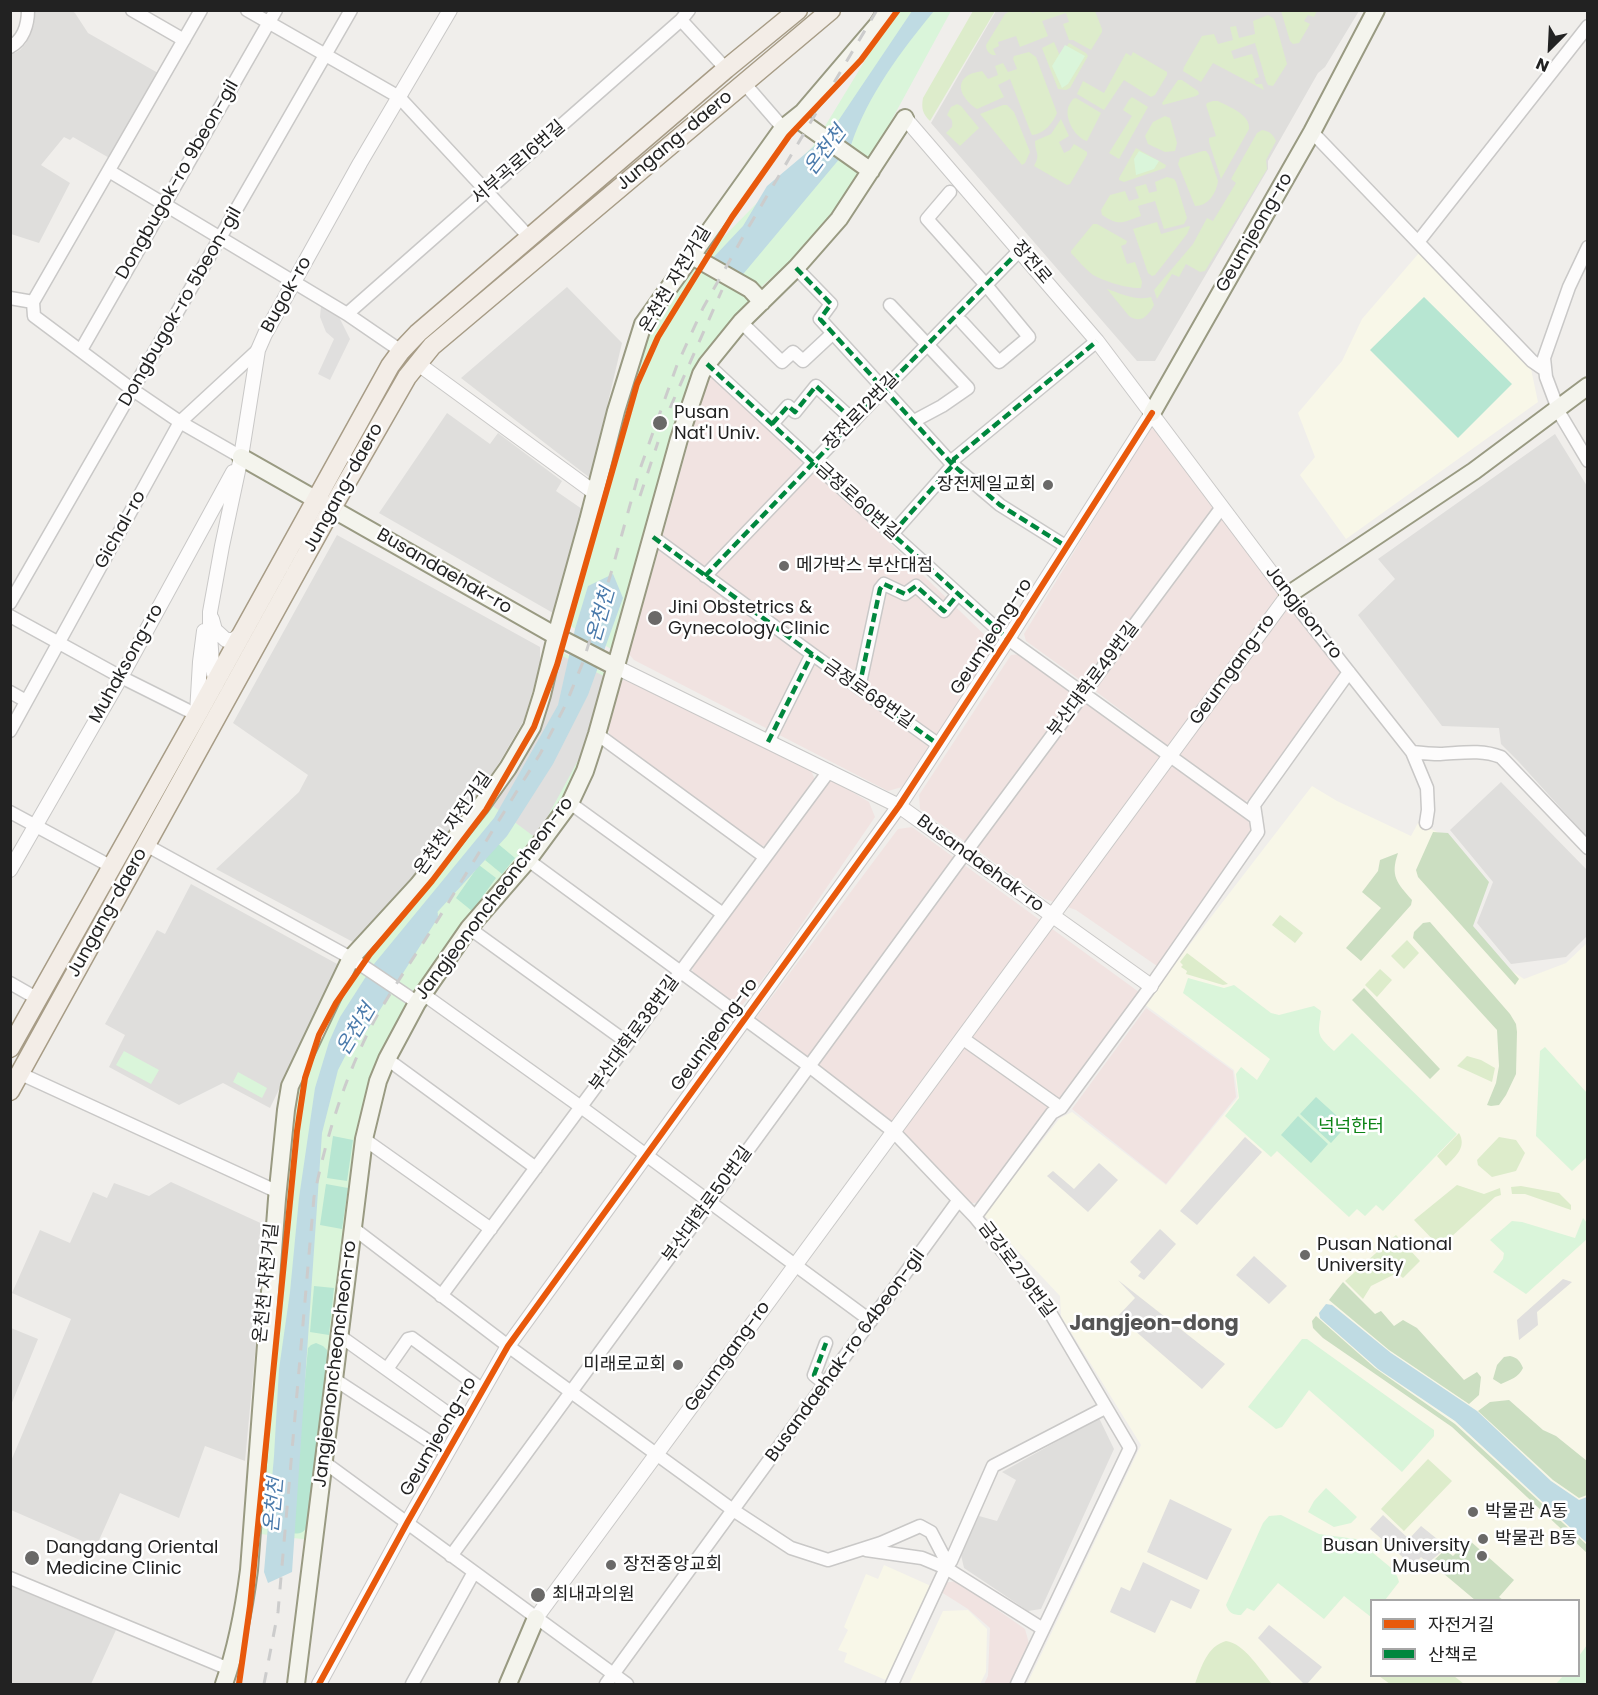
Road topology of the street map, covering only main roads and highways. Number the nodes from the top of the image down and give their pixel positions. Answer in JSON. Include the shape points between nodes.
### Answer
{"nodes":[{"id":1,"x":798,"y":10,"type":"edge"},
{"id":2,"x":831,"y":10,"type":"edge"},
{"id":3,"x":887,"y":10,"type":"edge"},
{"id":4,"x":1376,"y":10,"type":"edge"},
{"id":5,"x":905,"y":118,"type":"road end"},
{"id":6,"x":793,"y":122,"type":"junction"},
{"id":7,"x":867,"y":168,"type":"junction"},
{"id":8,"x":695,"y":258,"type":"junction"},
{"id":9,"x":762,"y":302,"type":"junction"},
{"id":10,"x":1587,"y":386,"type":"edge"},
{"id":11,"x":1152,"y":413,"type":"road end"},
{"id":12,"x":241,"y":457,"type":"road end"},
{"id":13,"x":324,"y":504,"type":"junction"},
{"id":14,"x":1288,"y":595,"type":"road end"},
{"id":15,"x":556,"y":636,"type":"junction"},
{"id":16,"x":616,"y":667,"type":"junction"},
{"id":17,"x":10,"y":1048,"type":"edge"},
{"id":18,"x":10,"y":1091,"type":"edge"},
{"id":19,"x":536,"y":1618,"type":"road end"},
{"id":20,"x":227,"y":1677,"type":"edge"},
{"id":21,"x":296,"y":1684,"type":"edge"},
{"id":22,"x":508,"y":1684,"type":"edge"}],
"edges":[{"from":1,"to":13,"type":"main road","name":"Jungang-daero","via":[[418,333],[390,366]]},
{"from":2,"to":13,"type":"main road","name":"Jungang-daero","via":[[432,346]]},
{"from":3,"to":6,"type":"main road"},
{"from":4,"to":11,"type":"main road","name":"Geumjeong-ro","via":[[1312,132]]},
{"from":5,"to":7,"type":"main road","name":"Jangjeononcheoncheon-ro"},
{"from":6,"to":7,"type":"main road"},
{"from":6,"to":8,"type":"main road"},
{"from":7,"to":9,"type":"main road","name":"Jangjeononcheoncheon-ro","via":[[839,219]]},
{"from":8,"to":9,"type":"main road","via":[[750,289]]},
{"from":8,"to":15,"type":"main road","via":[[643,324]]},
{"from":9,"to":16,"type":"main road","name":"Jangjeononcheoncheon-ro","via":[[741,322],[701,374]]},
{"from":10,"to":14,"type":"main road","name":"Geumgang-ro","via":[[1474,471]]},
{"from":12,"to":13,"type":"main road","name":"Busandaehak-ro"},
{"from":13,"to":15,"type":"main road","name":"Busandaehak-ro"},
{"from":13,"to":17,"type":"main road","name":"Jungang-daero","via":[[244,631]]},
{"from":13,"to":18,"type":"main road","name":"Jungang-daero","via":[[215,720]]},
{"from":15,"to":16,"type":"main road","name":"Busandaehak-ro"},
{"from":15,"to":20,"type":"main road","via":[[532,727],[508,768],[418,885],[351,958],[290,1086],[278,1192],[249,1570]]},
{"from":16,"to":21,"type":"main road","name":"Jangjeononcheoncheon-ro","via":[[585,771],[570,804],[417,999],[375,1090],[364,1139]]},
{"from":19,"to":22,"type":"main road","name":"Geumgang-ro"}]}
